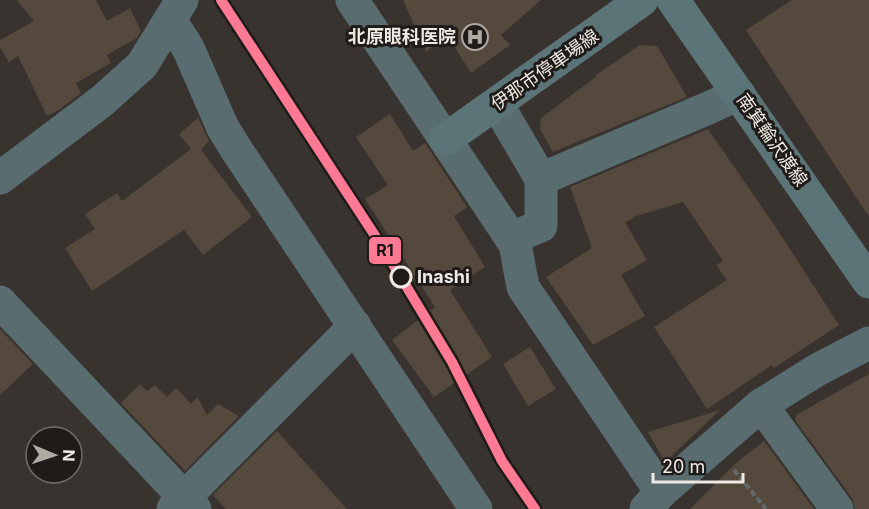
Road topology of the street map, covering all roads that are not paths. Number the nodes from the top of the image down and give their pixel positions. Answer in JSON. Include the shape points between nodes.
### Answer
{"nodes":[{"id":1,"x":352,"y":0,"type":"edge"},
{"id":2,"x":642,"y":0,"type":"edge"},
{"id":3,"x":673,"y":0,"type":"edge"},
{"id":4,"x":176,"y":10,"type":"edge"},
{"id":5,"x":739,"y":94,"type":"junction"},
{"id":6,"x":497,"y":104,"type":"junction"},
{"id":7,"x":446,"y":139,"type":"junction"},
{"id":8,"x":0,"y":178,"type":"edge"},
{"id":9,"x":541,"y":179,"type":"junction"},
{"id":10,"x":511,"y":238,"type":"junction"},
{"id":11,"x":869,"y":282,"type":"edge"},
{"id":12,"x":3,"y":313,"type":"edge"},
{"id":13,"x":355,"y":326,"type":"junction"},
{"id":14,"x":869,"y":343,"type":"edge"},
{"id":15,"x":761,"y":405,"type":"junction"},
{"id":16,"x":654,"y":500,"type":"edge"},
{"id":17,"x":184,"y":506,"type":"edge"},
{"id":18,"x":477,"y":509,"type":"edge"},
{"id":19,"x":837,"y":509,"type":"edge"}],
"edges":[{"from":1,"to":7,"type":"street"},
{"from":2,"to":6,"type":"main road","name":"伊那市停車場線"},
{"from":3,"to":5,"type":"main road","name":"南箕輪沢渡線"},
{"from":4,"to":8,"type":"street","via":[[142,66]]},
{"from":4,"to":13,"type":"street","via":[[223,128]]},
{"from":5,"to":9,"type":"street"},
{"from":5,"to":11,"type":"main road","name":"南箕輪沢渡線"},
{"from":6,"to":7,"type":"main road","name":"伊那市停車場線"},
{"from":6,"to":9,"type":"street"},
{"from":7,"to":10,"type":"street"},
{"from":9,"to":10,"type":"street","via":[[541,226]]},
{"from":10,"to":16,"type":"street","via":[[523,287]]},
{"from":12,"to":17,"type":"street"},
{"from":13,"to":17,"type":"street"},
{"from":13,"to":18,"type":"street"},
{"from":14,"to":15,"type":"street"},
{"from":15,"to":16,"type":"street"},
{"from":15,"to":19,"type":"street"}]}
